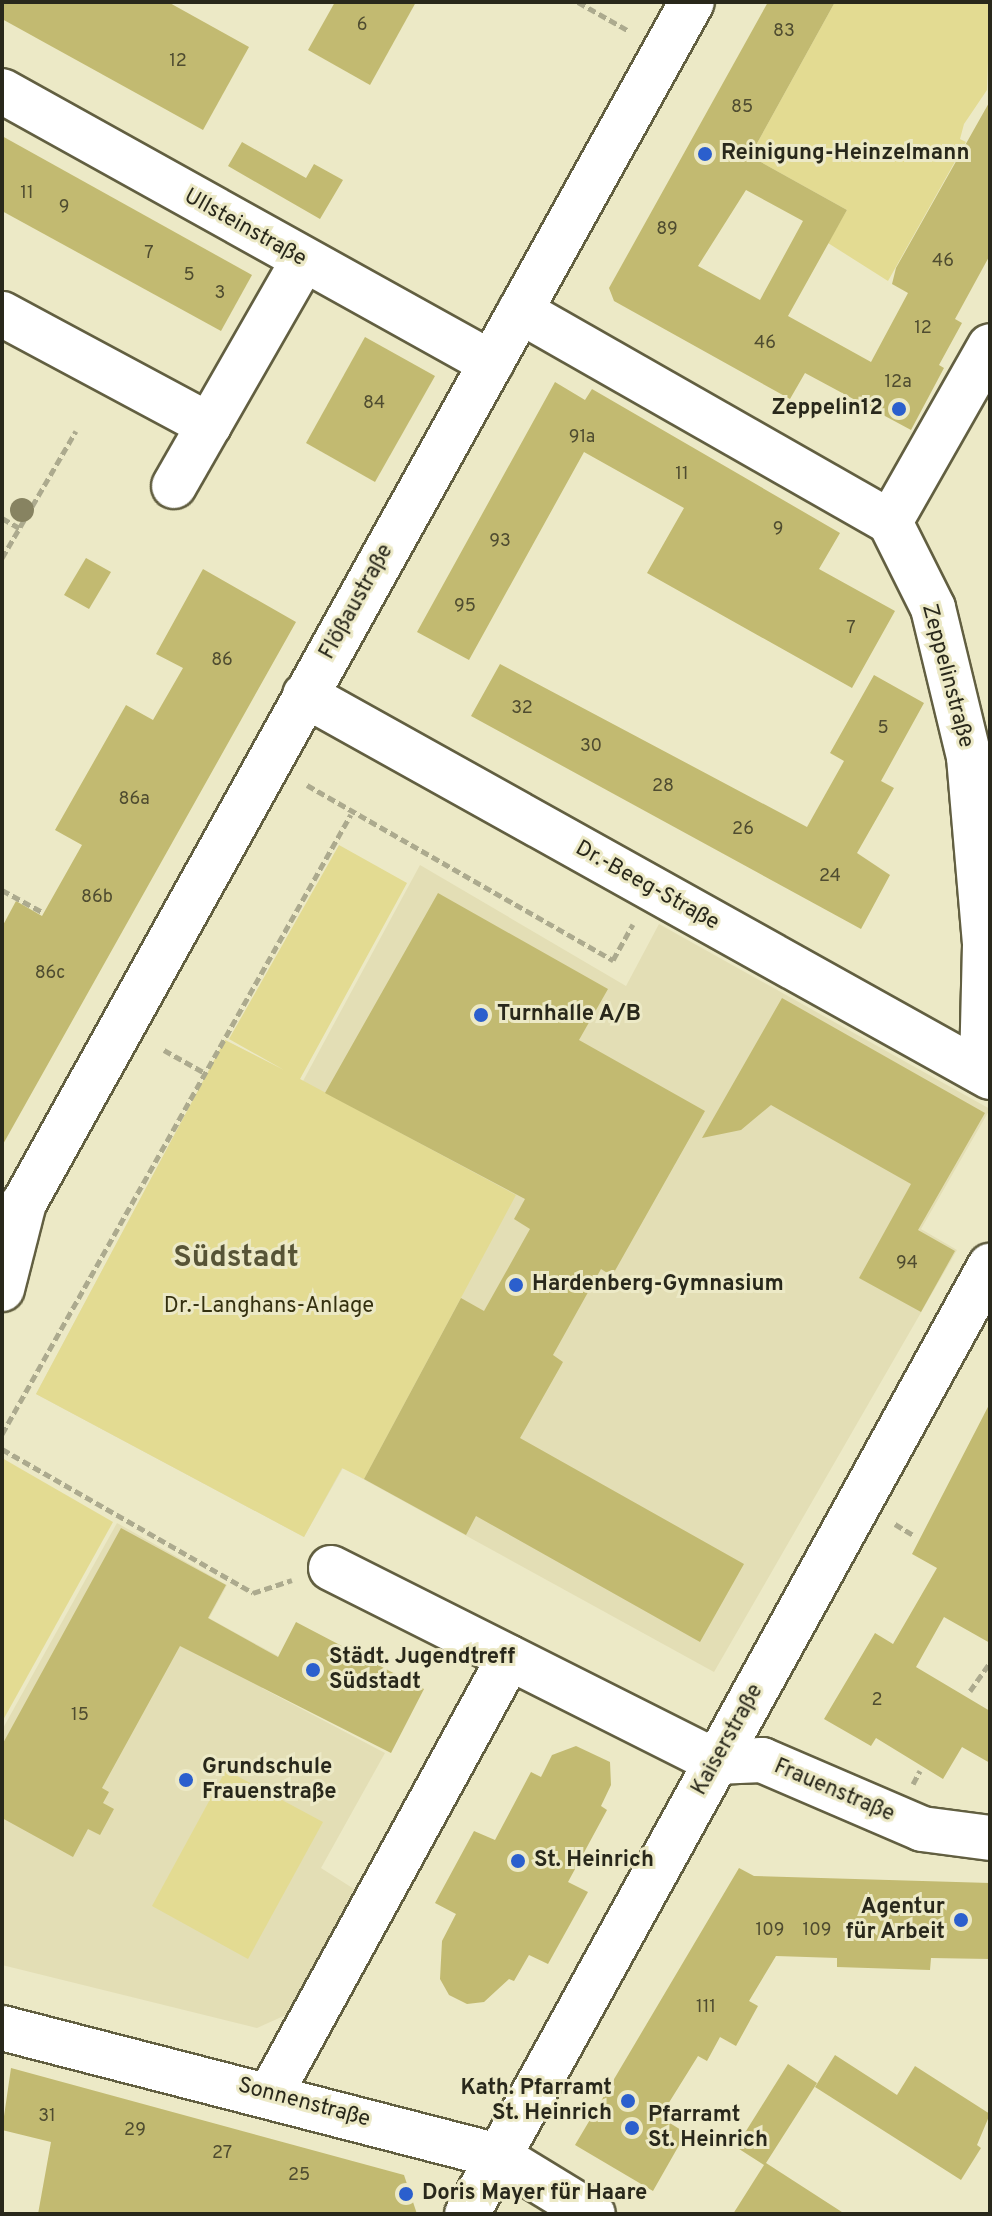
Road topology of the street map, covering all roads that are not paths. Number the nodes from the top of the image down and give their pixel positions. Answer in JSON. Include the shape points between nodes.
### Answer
{"nodes":[{"id":1,"x":692,"y":2,"type":"edge"},
{"id":2,"x":2,"y":91,"type":"edge"},
{"id":3,"x":303,"y":261,"type":"junction"},
{"id":4,"x":520,"y":311,"type":"junction"},
{"id":5,"x":2,"y":314,"type":"edge"},
{"id":6,"x":990,"y":346,"type":"edge"},
{"id":7,"x":491,"y":363,"type":"junction"},
{"id":8,"x":209,"y":425,"type":"junction"},
{"id":9,"x":174,"y":486,"type":"dead end"},
{"id":10,"x":890,"y":522,"type":"junction"},
{"id":11,"x":305,"y":695,"type":"junction"},
{"id":12,"x":986,"y":1075,"type":"edge"},
{"id":13,"x":13,"y":1214,"type":"edge"},
{"id":14,"x":990,"y":1266,"type":"edge"},
{"id":15,"x":2,"y":1289,"type":"edge"},
{"id":16,"x":331,"y":1568,"type":"road end"},
{"id":17,"x":509,"y":1658,"type":"junction"},
{"id":18,"x":716,"y":1762,"type":"junction"},
{"id":19,"x":990,"y":1838,"type":"edge"},
{"id":20,"x":2,"y":2028,"type":"edge"},
{"id":21,"x":271,"y":2093,"type":"junction"},
{"id":22,"x":498,"y":2156,"type":"junction"},
{"id":23,"x":467,"y":2214,"type":"edge"},
{"id":24,"x":593,"y":2214,"type":"edge"}],
"edges":[{"from":1,"to":4,"type":"street","name":"Flößaustraße"},
{"from":2,"to":3,"type":"street","name":"Ullsteinstraße"},
{"from":3,"to":7,"type":"street","name":"Ullsteinstraße"},
{"from":3,"to":8,"type":"street"},
{"from":4,"to":7,"type":"street","name":"Flößaustraße"},
{"from":4,"to":10,"type":"street"},
{"from":5,"to":8,"type":"street"},
{"from":6,"to":10,"type":"street"},
{"from":7,"to":11,"type":"street","name":"Flößaustraße"},
{"from":8,"to":9,"type":"street"},
{"from":10,"to":12,"type":"street","name":"Zeppelinstraße","via":[[933,608],[969,757],[985,945]]},
{"from":11,"to":12,"type":"street","name":"Dr.-Beeg-Straße"},
{"from":11,"to":13,"type":"street","name":"Flößaustraße"},
{"from":13,"to":15,"type":"street","name":"Flößaustraße"},
{"from":14,"to":18,"type":"street","name":"Kaiserstraße"},
{"from":16,"to":17,"type":"street","name":"Frauenstraße"},
{"from":17,"to":18,"type":"street","name":"Frauenstraße"},
{"from":17,"to":21,"type":"street"},
{"from":18,"to":19,"type":"street","name":"Frauenstraße","via":[[762,1760],[922,1829]]},
{"from":18,"to":22,"type":"street","name":"Kaiserstraße"},
{"from":20,"to":21,"type":"street","name":"Sonnenstraße"},
{"from":21,"to":22,"type":"street","name":"Sonnenstraße"},
{"from":22,"to":23,"type":"street","name":"Kaiserstraße"},
{"from":22,"to":24,"type":"street","name":"Sonnenstraße"}]}
